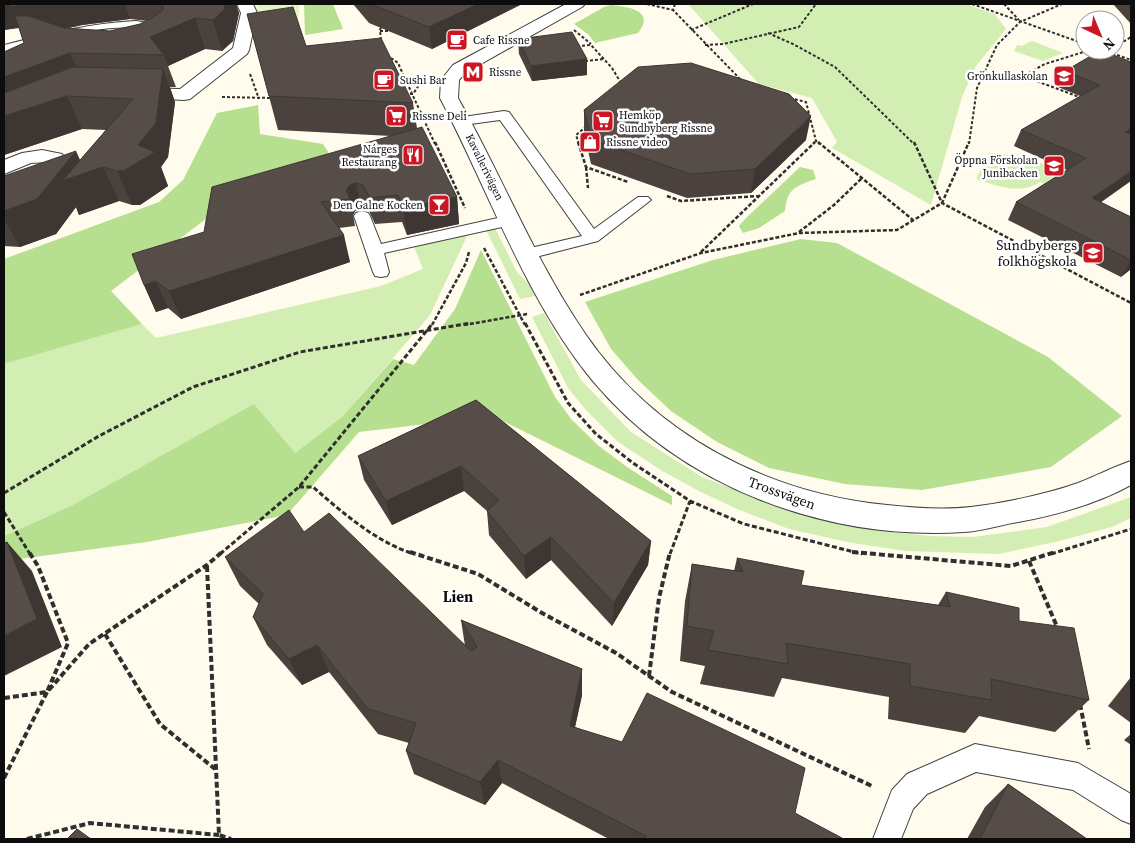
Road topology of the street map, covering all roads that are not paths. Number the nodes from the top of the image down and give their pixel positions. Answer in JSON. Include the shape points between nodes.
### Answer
{"nodes":[{"id":1,"x":245,"y":4,"type":"edge"},
{"id":2,"x":577,"y":4,"type":"edge"},
{"id":3,"x":42,"y":40,"type":"junction"},
{"id":4,"x":160,"y":44,"type":"edge"},
{"id":5,"x":57,"y":47,"type":"edge"},
{"id":6,"x":4,"y":49,"type":"edge"},
{"id":7,"x":115,"y":92,"type":"edge"},
{"id":8,"x":463,"y":121,"type":"junction"},
{"id":9,"x":4,"y":168,"type":"edge"},
{"id":10,"x":4,"y":193,"type":"edge"},
{"id":11,"x":643,"y":200,"type":"dead end"},
{"id":12,"x":362,"y":216,"type":"dead end"},
{"id":13,"x":511,"y":220,"type":"junction"},
{"id":14,"x":592,"y":238,"type":"junction"},
{"id":15,"x":375,"y":250,"type":"junction"},
{"id":16,"x":528,"y":254,"type":"junction"},
{"id":17,"x":381,"y":272,"type":"dead end"},
{"id":18,"x":1131,"y":472,"type":"edge"},
{"id":19,"x":1131,"y":810,"type":"edge"},
{"id":20,"x":887,"y":839,"type":"edge"}],
"edges":[{"from":1,"to":7,"type":"street","via":[[249,12],[241,50],[184,95]]},
{"from":2,"to":8,"type":"street","name":"Kavallerivägen","via":[[454,73],[447,83],[449,98]]},
{"from":3,"to":4,"type":"lane","via":[[86,29],[141,24],[165,33],[166,39]]},
{"from":3,"to":5,"type":"lane"},
{"from":3,"to":6,"type":"lane"},
{"from":8,"to":13,"type":"street","name":"Kavallerivägen"},
{"from":8,"to":14,"type":"lane","via":[[504,115]]},
{"from":9,"to":10,"type":"street","via":[[19,159],[34,156],[48,156],[58,162],[51,170]]},
{"from":11,"to":14,"type":"lane"},
{"from":12,"to":15,"type":"lane"},
{"from":13,"to":15,"type":"lane"},
{"from":13,"to":16,"type":"street","name":"Kavallerivägen"},
{"from":14,"to":16,"type":"lane"},
{"from":15,"to":17,"type":"lane"},
{"from":16,"to":18,"type":"street","name":"Trossvägen","via":[[554,304],[600,371],[629,404],[665,435],[715,467],[783,497],[825,509],[875,517],[966,520],[1038,506],[1110,483]]},
{"from":19,"to":20,"type":"lane","via":[[1078,777],[975,758],[916,784],[902,800]]}]}
